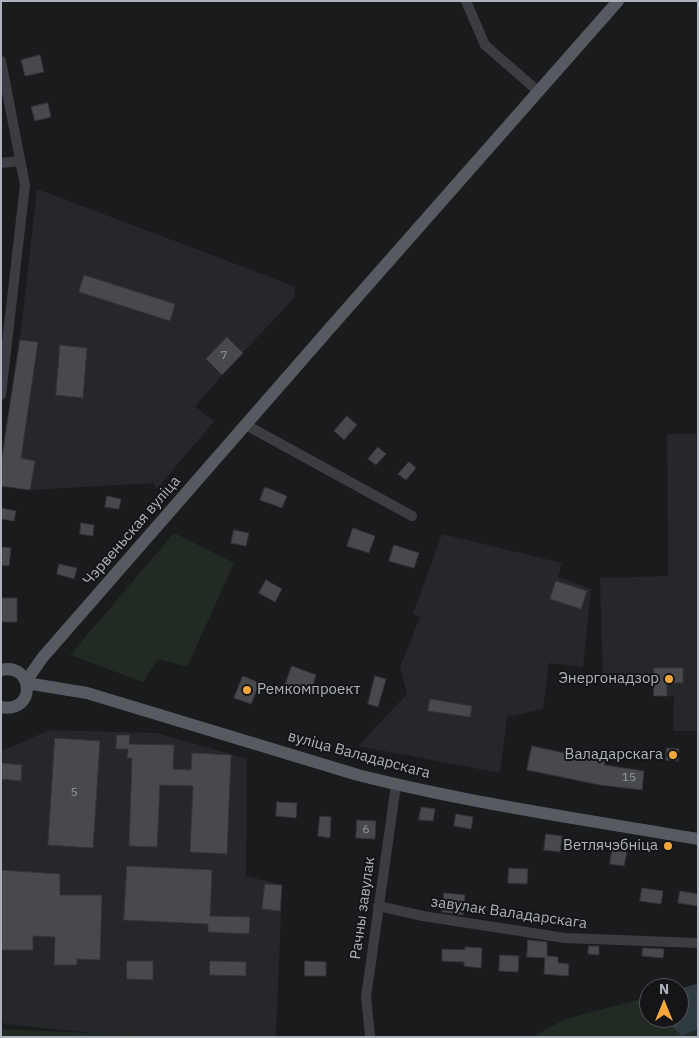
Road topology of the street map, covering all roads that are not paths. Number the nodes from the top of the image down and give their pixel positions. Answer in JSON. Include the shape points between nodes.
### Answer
{"nodes":[{"id":1,"x":466,"y":1,"type":"edge"},
{"id":2,"x":618,"y":1,"type":"edge"},
{"id":3,"x":1,"y":61,"type":"edge"},
{"id":4,"x":539,"y":92,"type":"junction"},
{"id":5,"x":20,"y":161,"type":"junction"},
{"id":6,"x":1,"y":163,"type":"edge"},
{"id":7,"x":1,"y":395,"type":"edge"},
{"id":8,"x":246,"y":425,"type":"junction"},
{"id":9,"x":412,"y":516,"type":"dead end"},
{"id":10,"x":43,"y":657,"type":"junction"},
{"id":11,"x":1,"y":670,"type":"edge"},
{"id":12,"x":16,"y":671,"type":"junction"},
{"id":13,"x":26,"y":682,"type":"junction"},
{"id":14,"x":76,"y":691,"type":"junction"},
{"id":15,"x":24,"y":699,"type":"junction"},
{"id":16,"x":4,"y":710,"type":"edge"},
{"id":17,"x":396,"y":785,"type":"junction"},
{"id":18,"x":698,"y":839,"type":"edge"},
{"id":19,"x":378,"y":906,"type":"junction"},
{"id":20,"x":698,"y":943,"type":"edge"},
{"id":21,"x":370,"y":1036,"type":"edge"}],
"edges":[{"from":1,"to":4,"type":"street","via":[[485,45]]},
{"from":2,"to":4,"type":"main road","name":"Чэрвеньская вуліца"},
{"from":3,"to":5,"type":"street"},
{"from":4,"to":8,"type":"main road","name":"Чэрвеньская вуліца"},
{"from":5,"to":6,"type":"street"},
{"from":5,"to":7,"type":"street","via":[[25,185]]},
{"from":8,"to":9,"type":"street"},
{"from":8,"to":10,"type":"main road","name":"Чэрвеньская вуліца"},
{"from":10,"to":12,"type":"main road","name":"Чэрвеньская вуліца"},
{"from":10,"to":13,"type":"main road","name":"Чэрвеньская вуліца"},
{"from":11,"to":12,"type":"main road"},
{"from":12,"to":13,"type":"main road"},
{"from":13,"to":14,"type":"main road","name":"вуліца Валадарскага"},
{"from":13,"to":15,"type":"main road"},
{"from":14,"to":15,"type":"main road","name":"вуліца Валадарскага","via":[[45,692]]},
{"from":14,"to":17,"type":"main road","name":"вуліца Валадарскага"},
{"from":15,"to":16,"type":"main road","name":"вуліца Валадарскага"},
{"from":17,"to":18,"type":"main road","name":"вуліца Валадарскага"},
{"from":17,"to":19,"type":"street","name":"Рачны завулак"},
{"from":19,"to":20,"type":"street","name":"завулак Валадарскага","via":[[565,938]]},
{"from":19,"to":21,"type":"street","name":"Рачны завулак","via":[[366,997]]}]}
